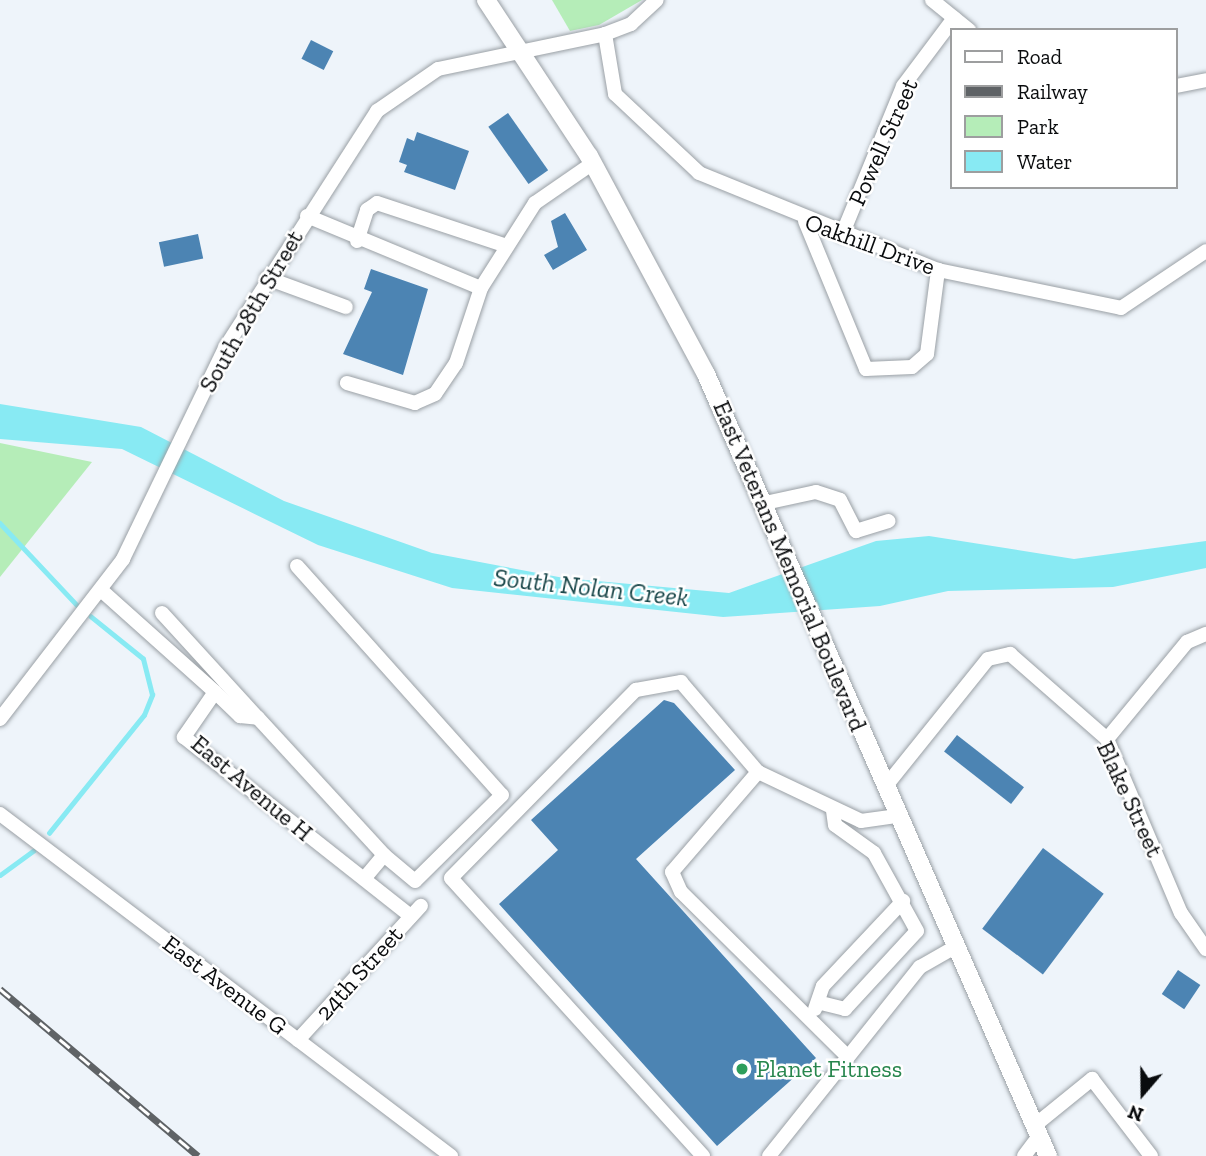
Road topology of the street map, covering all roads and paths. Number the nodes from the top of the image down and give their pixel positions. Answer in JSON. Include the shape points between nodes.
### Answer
{"nodes":[{"id":1,"x":486,"y":0,"type":"edge"},
{"id":2,"x":657,"y":0,"type":"edge"},
{"id":3,"x":932,"y":0,"type":"edge"},
{"id":4,"x":954,"y":18,"type":"junction"},
{"id":5,"x":966,"y":28,"type":"edge"},
{"id":6,"x":605,"y":34,"type":"junction"},
{"id":7,"x":522,"y":53,"type":"junction"},
{"id":8,"x":1206,"y":80,"type":"edge"},
{"id":9,"x":1178,"y":86,"type":"edge"},
{"id":10,"x":593,"y":163,"type":"junction"},
{"id":11,"x":307,"y":216,"type":"junction"},
{"id":12,"x":805,"y":221,"type":"junction"},
{"id":13,"x":842,"y":234,"type":"junction"},
{"id":14,"x":357,"y":241,"type":"junction"},
{"id":15,"x":504,"y":245,"type":"junction"},
{"id":16,"x":1206,"y":251,"type":"edge"},
{"id":17,"x":938,"y":270,"type":"junction"},
{"id":18,"x":267,"y":278,"type":"junction"},
{"id":19,"x":481,"y":288,"type":"junction"},
{"id":20,"x":346,"y":307,"type":"dead end"},
{"id":21,"x":347,"y":383,"type":"dead end"},
{"id":22,"x":765,"y":503,"type":"junction"},
{"id":23,"x":889,"y":521,"type":"dead end"},
{"id":24,"x":297,"y":566,"type":"dead end"},
{"id":25,"x":101,"y":590,"type":"junction"},
{"id":26,"x":162,"y":613,"type":"dead end"},
{"id":27,"x":1206,"y":634,"type":"edge"},
{"id":28,"x":215,"y":692,"type":"junction"},
{"id":29,"x":258,"y":718,"type":"junction"},
{"id":30,"x":0,"y":719,"type":"edge"},
{"id":31,"x":1107,"y":739,"type":"junction"},
{"id":32,"x":758,"y":772,"type":"junction"},
{"id":33,"x":885,"y":787,"type":"junction"},
{"id":34,"x":833,"y":810,"type":"junction"},
{"id":35,"x":0,"y":814,"type":"edge"},
{"id":36,"x":898,"y":816,"type":"junction"},
{"id":37,"x":384,"y":855,"type":"junction"},
{"id":38,"x":364,"y":879,"type":"junction"},
{"id":39,"x":903,"y":901,"type":"junction"},
{"id":40,"x":416,"y":911,"type":"joint"},
{"id":41,"x":955,"y":947,"type":"junction"},
{"id":42,"x":1206,"y":949,"type":"edge"},
{"id":43,"x":821,"y":1003,"type":"junction"},
{"id":44,"x":810,"y":1015,"type":"junction"},
{"id":45,"x":298,"y":1040,"type":"junction"},
{"id":46,"x":847,"y":1056,"type":"junction"},
{"id":47,"x":1036,"y":1131,"type":"junction"},
{"id":48,"x":451,"y":1156,"type":"edge"},
{"id":49,"x":703,"y":1156,"type":"edge"},
{"id":50,"x":769,"y":1156,"type":"edge"},
{"id":51,"x":1024,"y":1156,"type":"edge"},
{"id":52,"x":1048,"y":1156,"type":"edge"},
{"id":53,"x":1151,"y":1156,"type":"edge"}],
"edges":[{"from":1,"to":7,"type":"main road","name":"East Veterans Memorial Boulevard"},
{"from":2,"to":6,"type":"street","name":"South 28th Street","via":[[631,24]]},
{"from":3,"to":4,"type":"street"},
{"from":4,"to":5,"type":"street"},
{"from":4,"to":13,"type":"street","name":"Powell Street","via":[[903,86]]},
{"from":6,"to":7,"type":"street","name":"South 28th Street"},
{"from":6,"to":12,"type":"street","name":"Oakhill Drive","via":[[615,94],[699,173]]},
{"from":7,"to":10,"type":"main road","name":"East Veterans Memorial Boulevard"},
{"from":7,"to":11,"type":"street","name":"South 28th Street","via":[[438,69],[395,94],[362,131]]},
{"from":8,"to":9,"type":"street"},
{"from":10,"to":15,"type":"street","via":[[535,202]]},
{"from":10,"to":22,"type":"main road","name":"East Veterans Memorial Boulevard","via":[[706,374]]},
{"from":11,"to":14,"type":"street"},
{"from":11,"to":18,"type":"street","name":"South 28th Street"},
{"from":12,"to":13,"type":"street","name":"Oakhill Drive"},
{"from":12,"to":17,"type":"street","via":[[866,369],[912,367],[927,354]]},
{"from":13,"to":17,"type":"street","name":"Oakhill Drive"},
{"from":14,"to":15,"type":"street","via":[[367,210],[377,203]]},
{"from":14,"to":19,"type":"street"},
{"from":15,"to":19,"type":"street"},
{"from":16,"to":17,"type":"street","name":"Oakhill Drive","via":[[1121,308]]},
{"from":18,"to":20,"type":"street"},
{"from":18,"to":25,"type":"street","name":"South 28th Street","via":[[214,368],[158,493]]},
{"from":19,"to":21,"type":"street","via":[[456,363],[435,394],[415,403]]},
{"from":22,"to":23,"type":"street","via":[[816,492],[840,500],[856,531]]},
{"from":22,"to":33,"type":"main road","name":"East Veterans Memorial Boulevard"},
{"from":24,"to":37,"type":"street","via":[[502,795],[415,881]]},
{"from":25,"to":28,"type":"street"},
{"from":25,"to":30,"type":"street","name":"South 28th Street"},
{"from":26,"to":29,"type":"street"},
{"from":27,"to":31,"type":"street","via":[[1187,642]]},
{"from":28,"to":29,"type":"street","via":[[240,716]]},
{"from":28,"to":38,"type":"street","name":"East Avenue H","via":[[184,737]]},
{"from":29,"to":37,"type":"street"},
{"from":31,"to":33,"type":"street","name":"Blake Street","via":[[1010,654],[988,659]]},
{"from":31,"to":42,"type":"street","name":"Blake Street","via":[[1181,913]]},
{"from":32,"to":34,"type":"street"},
{"from":32,"to":44,"type":"street","via":[[672,872],[681,892]]},
{"from":32,"to":49,"type":"street","via":[[681,682],[636,690],[450,878]]},
{"from":33,"to":36,"type":"main road","name":"East Veterans Memorial Boulevard"},
{"from":34,"to":36,"type":"street","via":[[861,821]]},
{"from":34,"to":39,"type":"street","via":[[835,825],[874,853]]},
{"from":35,"to":45,"type":"street","name":"East Avenue G"},
{"from":36,"to":41,"type":"main road","name":"East Veterans Memorial Boulevard"},
{"from":37,"to":38,"type":"street"},
{"from":38,"to":40,"type":"street","name":"East Avenue H"},
{"from":39,"to":43,"type":"street","via":[[823,986]]},
{"from":39,"to":43,"type":"street","via":[[915,937],[845,1009]]},
{"from":40,"to":45,"type":"street","name":"24th Street"},
{"from":41,"to":46,"type":"street","via":[[920,967]]},
{"from":41,"to":47,"type":"main road","name":"East Veterans Memorial Boulevard"},
{"from":43,"to":44,"type":"street"},
{"from":44,"to":46,"type":"street"},
{"from":45,"to":48,"type":"street","name":"East Avenue G"},
{"from":46,"to":50,"type":"street"},
{"from":47,"to":51,"type":"street"},
{"from":47,"to":52,"type":"main road","name":"East Veterans Memorial Boulevard"},
{"from":47,"to":53,"type":"street","via":[[1091,1079]]}]}
